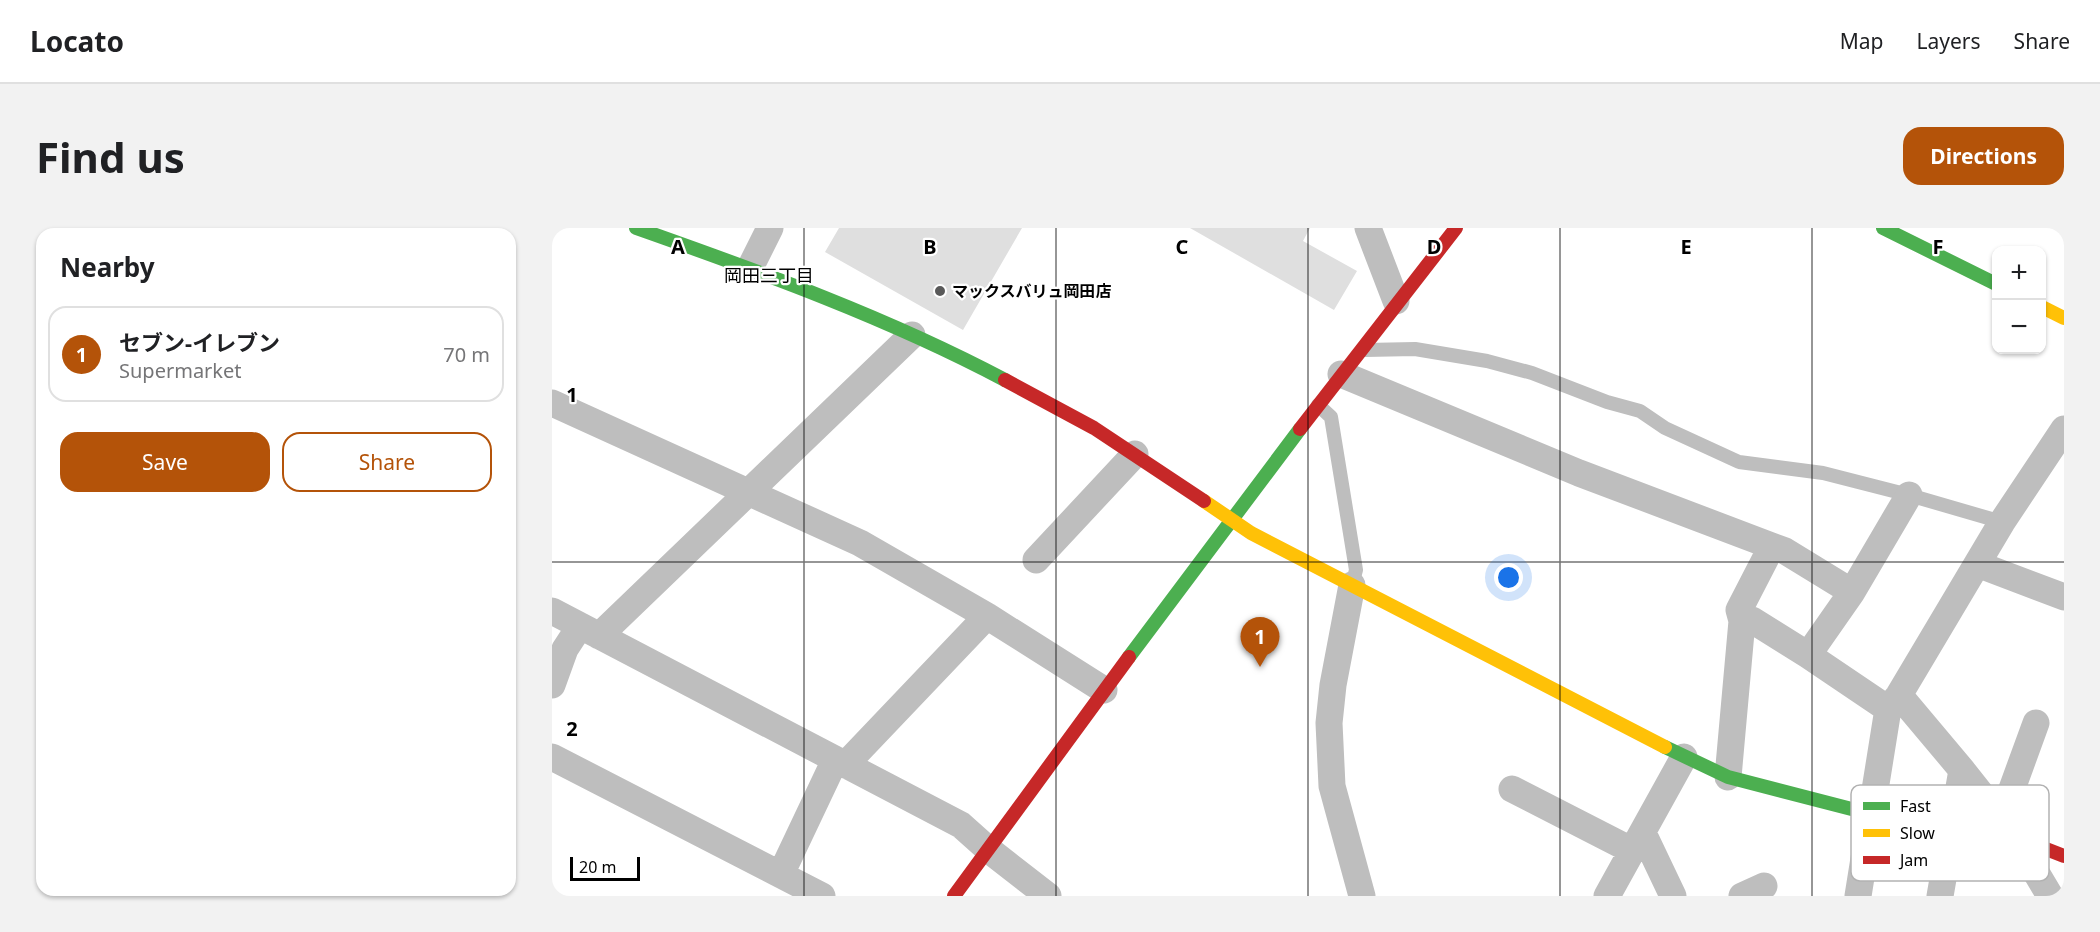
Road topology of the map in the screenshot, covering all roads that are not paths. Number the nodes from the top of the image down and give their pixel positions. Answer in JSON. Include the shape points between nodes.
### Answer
{"nodes":[{"id":1,"x":636,"y":228,"type":"edge"},
{"id":2,"x":770,"y":228,"type":"edge"},
{"id":3,"x":1368,"y":228,"type":"edge"},
{"id":4,"x":1456,"y":228,"type":"edge"},
{"id":5,"x":1883,"y":228,"type":"edge"},
{"id":6,"x":750,"y":268,"type":"junction"},
{"id":7,"x":1992,"y":282,"type":"edge"},
{"id":8,"x":1396,"y":301,"type":"junction"},
{"id":9,"x":2046,"y":309,"type":"edge"},
{"id":10,"x":2064,"y":318,"type":"edge"},
{"id":11,"x":912,"y":335,"type":"junction"},
{"id":12,"x":1360,"y":350,"type":"junction"},
{"id":13,"x":1341,"y":374,"type":"junction"},
{"id":14,"x":552,"y":403,"type":"edge"},
{"id":15,"x":1318,"y":405,"type":"junction"},
{"id":16,"x":2064,"y":429,"type":"edge"},
{"id":17,"x":1135,"y":454,"type":"junction"},
{"id":18,"x":748,"y":492,"type":"junction"},
{"id":19,"x":1909,"y":495,"type":"junction"},
{"id":20,"x":1232,"y":520,"type":"junction"},
{"id":21,"x":2002,"y":522,"type":"junction"},
{"id":22,"x":1772,"y":546,"type":"junction"},
{"id":23,"x":1036,"y":560,"type":"dead end"},
{"id":24,"x":1977,"y":564,"type":"junction"},
{"id":25,"x":1352,"y":585,"type":"junction"},
{"id":26,"x":1852,"y":592,"type":"junction"},
{"id":27,"x":2064,"y":597,"type":"edge"},
{"id":28,"x":552,"y":611,"type":"edge"},
{"id":29,"x":987,"y":616,"type":"junction"},
{"id":30,"x":1742,"y":621,"type":"junction"},
{"id":31,"x":589,"y":631,"type":"junction"},
{"id":32,"x":1808,"y":655,"type":"junction"},
{"id":33,"x":552,"y":685,"type":"edge"},
{"id":34,"x":1104,"y":690,"type":"junction"},
{"id":35,"x":1893,"y":702,"type":"junction"},
{"id":36,"x":2036,"y":723,"type":"dead end"},
{"id":37,"x":552,"y":757,"type":"edge"},
{"id":38,"x":1684,"y":757,"type":"junction"},
{"id":39,"x":840,"y":762,"type":"junction"},
{"id":40,"x":1962,"y":770,"type":"junction"},
{"id":41,"x":1728,"y":777,"type":"junction"},
{"id":42,"x":1877,"y":785,"type":"edge"},
{"id":43,"x":1959,"y":785,"type":"edge"},
{"id":44,"x":1974,"y":785,"type":"edge"},
{"id":45,"x":2019,"y":785,"type":"edge"},
{"id":46,"x":1512,"y":789,"type":"dead end"},
{"id":47,"x":1851,"y":809,"type":"edge"},
{"id":48,"x":1638,"y":842,"type":"junction"},
{"id":49,"x":2049,"y":848,"type":"edge"},
{"id":50,"x":989,"y":850,"type":"junction"},
{"id":51,"x":2064,"y":856,"type":"edge"},
{"id":52,"x":781,"y":874,"type":"junction"},
{"id":53,"x":1860,"y":881,"type":"edge"},
{"id":54,"x":1943,"y":881,"type":"edge"},
{"id":55,"x":2041,"y":881,"type":"edge"},
{"id":56,"x":822,"y":896,"type":"edge"},
{"id":57,"x":954,"y":896,"type":"edge"},
{"id":58,"x":1048,"y":896,"type":"edge"},
{"id":59,"x":1362,"y":896,"type":"edge"},
{"id":60,"x":1608,"y":896,"type":"edge"},
{"id":61,"x":1673,"y":896,"type":"edge"},
{"id":62,"x":1858,"y":896,"type":"edge"},
{"id":63,"x":1940,"y":896,"type":"edge"},
{"id":64,"x":2050,"y":896,"type":"edge"}],
"edges":[{"from":1,"to":6,"type":"street"},
{"from":2,"to":6,"type":"street"},
{"from":3,"to":8,"type":"street"},
{"from":4,"to":8,"type":"street"},
{"from":5,"to":7,"type":"street"},
{"from":6,"to":11,"type":"street"},
{"from":8,"to":12,"type":"street"},
{"from":9,"to":10,"type":"street"},
{"from":11,"to":17,"type":"street","via":[[956,354]]},
{"from":11,"to":18,"type":"street"},
{"from":12,"to":13,"type":"street"},
{"from":12,"to":19,"type":"lane","via":[[1415,349],[1532,373],[1640,411],[1675,433],[1739,462],[1823,473]]},
{"from":13,"to":15,"type":"street"},
{"from":13,"to":22,"type":"street","via":[[1580,473]]},
{"from":14,"to":18,"type":"street"},
{"from":15,"to":20,"type":"street"},
{"from":15,"to":25,"type":"lane","via":[[1332,417],[1356,570]]},
{"from":16,"to":21,"type":"street"},
{"from":17,"to":20,"type":"street"},
{"from":17,"to":23,"type":"street"},
{"from":18,"to":29,"type":"street","via":[[860,543]]},
{"from":18,"to":31,"type":"street"},
{"from":19,"to":21,"type":"lane"},
{"from":19,"to":26,"type":"street"},
{"from":20,"to":25,"type":"street"},
{"from":20,"to":34,"type":"street"},
{"from":21,"to":24,"type":"street"},
{"from":22,"to":26,"type":"street"},
{"from":22,"to":30,"type":"street","via":[[1738,610]]},
{"from":24,"to":27,"type":"street"},
{"from":24,"to":35,"type":"street"},
{"from":25,"to":38,"type":"street"},
{"from":25,"to":59,"type":"street","via":[[1329,723],[1332,786]]},
{"from":26,"to":32,"type":"street"},
{"from":28,"to":31,"type":"street"},
{"from":29,"to":34,"type":"street"},
{"from":29,"to":39,"type":"street"},
{"from":30,"to":32,"type":"street","via":[[1752,620]]},
{"from":30,"to":41,"type":"street"},
{"from":31,"to":33,"type":"street","via":[[565,649]]},
{"from":31,"to":39,"type":"street"},
{"from":32,"to":35,"type":"street"},
{"from":34,"to":50,"type":"street"},
{"from":35,"to":40,"type":"street"},
{"from":35,"to":42,"type":"street"},
{"from":36,"to":45,"type":"street"},
{"from":37,"to":52,"type":"street"},
{"from":38,"to":41,"type":"street"},
{"from":38,"to":48,"type":"street"},
{"from":39,"to":50,"type":"street","via":[[961,825]]},
{"from":39,"to":52,"type":"street"},
{"from":40,"to":43,"type":"street"},
{"from":40,"to":44,"type":"street"},
{"from":41,"to":47,"type":"street"},
{"from":46,"to":48,"type":"street"},
{"from":48,"to":60,"type":"street"},
{"from":48,"to":61,"type":"street"},
{"from":49,"to":51,"type":"street"},
{"from":50,"to":57,"type":"street"},
{"from":50,"to":58,"type":"street"},
{"from":52,"to":56,"type":"street"},
{"from":53,"to":62,"type":"street"},
{"from":54,"to":63,"type":"street"},
{"from":55,"to":64,"type":"street"}]}
